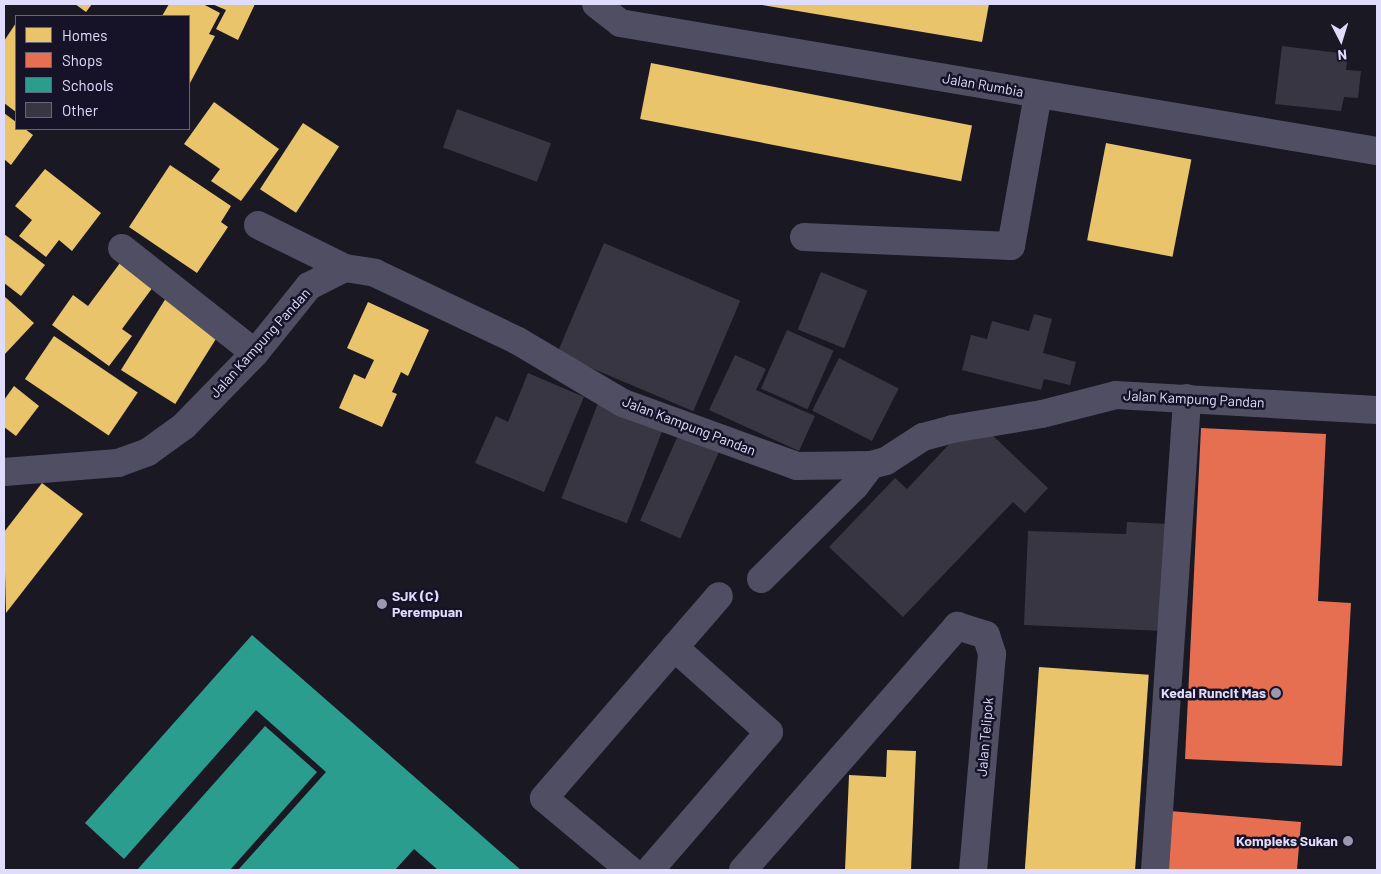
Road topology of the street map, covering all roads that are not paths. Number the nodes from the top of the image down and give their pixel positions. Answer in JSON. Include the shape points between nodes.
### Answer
{"nodes":[{"id":1,"x":596,"y":4,"type":"edge"},
{"id":2,"x":1038,"y":95,"type":"junction"},
{"id":3,"x":1377,"y":151,"type":"edge"},
{"id":4,"x":258,"y":225,"type":"dead end"},
{"id":5,"x":804,"y":237,"type":"dead end"},
{"id":6,"x":122,"y":248,"type":"dead end"},
{"id":7,"x":345,"y":268,"type":"junction"},
{"id":8,"x":254,"y":353,"type":"junction"},
{"id":9,"x":1187,"y":398,"type":"junction"},
{"id":10,"x":1377,"y":410,"type":"edge"},
{"id":11,"x":871,"y":465,"type":"junction"},
{"id":12,"x":4,"y":472,"type":"edge"},
{"id":13,"x":761,"y":579,"type":"dead end"},
{"id":14,"x":719,"y":596,"type":"dead end"},
{"id":15,"x":674,"y":647,"type":"junction"},
{"id":16,"x":630,"y":870,"type":"edge"},
{"id":17,"x":650,"y":870,"type":"edge"},
{"id":18,"x":743,"y":870,"type":"edge"},
{"id":19,"x":973,"y":870,"type":"edge"},
{"id":20,"x":1154,"y":870,"type":"edge"}],
"edges":[{"from":1,"to":2,"type":"street","name":"Jalan Rumbia","via":[[620,23]]},
{"from":2,"to":3,"type":"street","name":"Jalan Rumbia"},
{"from":2,"to":5,"type":"street","via":[[1011,246]]},
{"from":4,"to":7,"type":"street"},
{"from":6,"to":8,"type":"street"},
{"from":7,"to":8,"type":"street","name":"Jalan Kampung Pandan","via":[[309,286]]},
{"from":7,"to":11,"type":"street","name":"Jalan Kampung Pandan","via":[[375,273],[518,341],[623,403],[797,466]]},
{"from":8,"to":12,"type":"street","name":"Jalan Kampung Pandan","via":[[184,426],[148,452],[118,463]]},
{"from":9,"to":10,"type":"street","name":"Jalan Kampung Pandan"},
{"from":9,"to":11,"type":"street","name":"Jalan Kampung Pandan","via":[[1109,396],[1042,414],[952,428],[922,437],[886,461]]},
{"from":9,"to":20,"type":"street"},
{"from":11,"to":13,"type":"street","via":[[855,486]]},
{"from":14,"to":15,"type":"street"},
{"from":15,"to":16,"type":"street","via":[[544,798]]},
{"from":15,"to":17,"type":"street","via":[[769,732]]},
{"from":18,"to":19,"type":"street","name":"Jalan Telipok","via":[[957,626],[986,635],[992,654]]}]}
